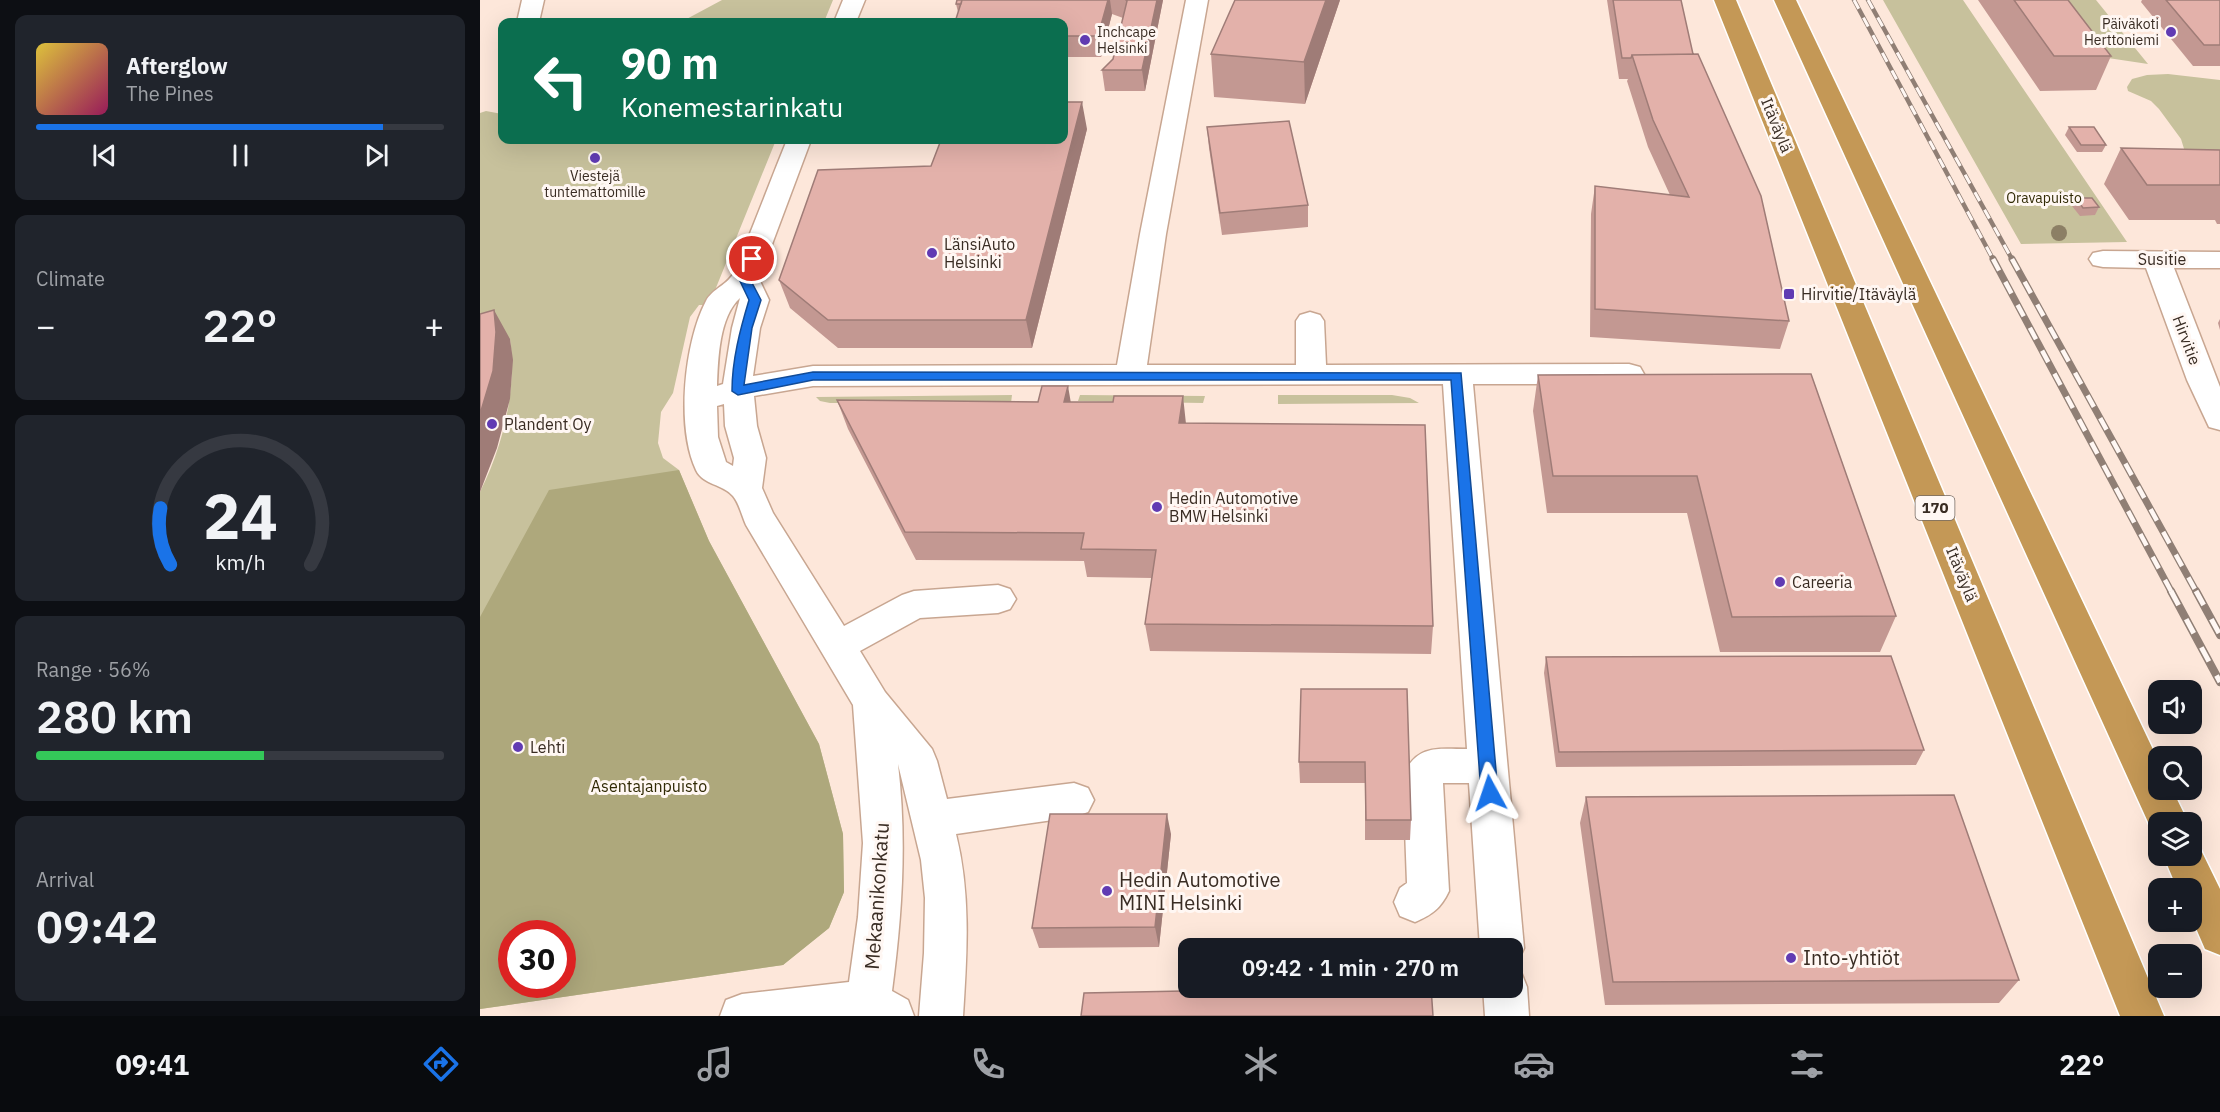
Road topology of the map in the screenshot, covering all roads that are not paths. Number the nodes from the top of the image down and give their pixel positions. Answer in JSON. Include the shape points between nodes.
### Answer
{"nodes":[{"id":1,"x":533,"y":0,"type":"edge"},
{"id":2,"x":854,"y":0,"type":"edge"},
{"id":3,"x":1197,"y":0,"type":"edge"},
{"id":4,"x":1725,"y":0,"type":"edge"},
{"id":5,"x":1785,"y":0,"type":"edge"},
{"id":6,"x":529,"y":18,"type":"edge"},
{"id":7,"x":847,"y":18,"type":"edge"},
{"id":8,"x":797,"y":144,"type":"edge"},
{"id":9,"x":2103,"y":259,"type":"dead end"},
{"id":10,"x":2157,"y":260,"type":"junction"},
{"id":11,"x":2220,"y":260,"type":"edge"},
{"id":12,"x":745,"y":279,"type":"junction"},
{"id":13,"x":1310,"y":321,"type":"dead end"},
{"id":14,"x":1629,"y":374,"type":"edge"},
{"id":15,"x":1130,"y":376,"type":"junction"},
{"id":16,"x":1311,"y":376,"type":"junction"},
{"id":17,"x":1457,"y":376,"type":"junction"},
{"id":18,"x":738,"y":391,"type":"junction"},
{"id":19,"x":701,"y":400,"type":"junction"},
{"id":20,"x":2220,"y":419,"type":"edge"},
{"id":21,"x":746,"y":488,"type":"junction"},
{"id":22,"x":998,"y":599,"type":"dead end"},
{"id":23,"x":837,"y":646,"type":"junction"},
{"id":24,"x":872,"y":703,"type":"junction"},
{"id":25,"x":1487,"y":765,"type":"junction"},
{"id":26,"x":1074,"y":800,"type":"dead end"},
{"id":27,"x":2163,"y":812,"type":"edge"},
{"id":28,"x":932,"y":819,"type":"junction"},
{"id":29,"x":2188,"y":866,"type":"edge"},
{"id":30,"x":1415,"y":902,"type":"dead end"},
{"id":31,"x":2220,"y":935,"type":"edge"},
{"id":32,"x":1501,"y":938,"type":"edge"},
{"id":33,"x":1505,"y":998,"type":"edge"},
{"id":34,"x":875,"y":1011,"type":"edge"},
{"id":35,"x":742,"y":1016,"type":"edge"},
{"id":36,"x":941,"y":1016,"type":"edge"},
{"id":37,"x":1507,"y":1016,"type":"edge"},
{"id":38,"x":2142,"y":1016,"type":"edge"}],
"edges":[{"from":1,"to":6,"type":"street"},
{"from":2,"to":7,"type":"street"},
{"from":3,"to":15,"type":"street"},
{"from":4,"to":38,"type":"highway","name":"Itäväylä","number":"170"},
{"from":5,"to":27,"type":"highway"},
{"from":8,"to":12,"type":"street"},
{"from":9,"to":10,"type":"street","name":"Susitie"},
{"from":10,"to":11,"type":"street","name":"Susitie"},
{"from":10,"to":20,"type":"street","name":"Hirvitie"},
{"from":12,"to":18,"type":"street","via":[[755,300],[746,328]]},
{"from":12,"to":19,"type":"street","via":[[720,301],[710,328]]},
{"from":13,"to":16,"type":"street"},
{"from":14,"to":17,"type":"street"},
{"from":15,"to":16,"type":"street"},
{"from":15,"to":18,"type":"street","via":[[813,376]]},
{"from":16,"to":17,"type":"street"},
{"from":17,"to":25,"type":"street"},
{"from":18,"to":19,"type":"street"},
{"from":18,"to":21,"type":"street","via":[[741,426],[750,458]]},
{"from":19,"to":21,"type":"street","via":[[702,437],[712,469]]},
{"from":21,"to":23,"type":"street","name":"Mekaanikonkatu","via":[[758,516]]},
{"from":22,"to":23,"type":"street","via":[[914,605]]},
{"from":23,"to":24,"type":"street","name":"Mekaanikonkatu"},
{"from":24,"to":28,"type":"street","name":"Mekaanikonkatu","via":[[918,761]]},
{"from":24,"to":34,"type":"street","name":"Mekaanikonkatu","via":[[883,819]]},
{"from":25,"to":30,"type":"street","via":[[1431,766],[1423,775],[1428,891]]},
{"from":25,"to":32,"type":"street"},
{"from":26,"to":28,"type":"street"},
{"from":28,"to":36,"type":"street","name":"Mekaanikonkatu","via":[[946,898]]},
{"from":29,"to":31,"type":"highway"},
{"from":33,"to":37,"type":"street"},
{"from":34,"to":35,"type":"street"}]}
